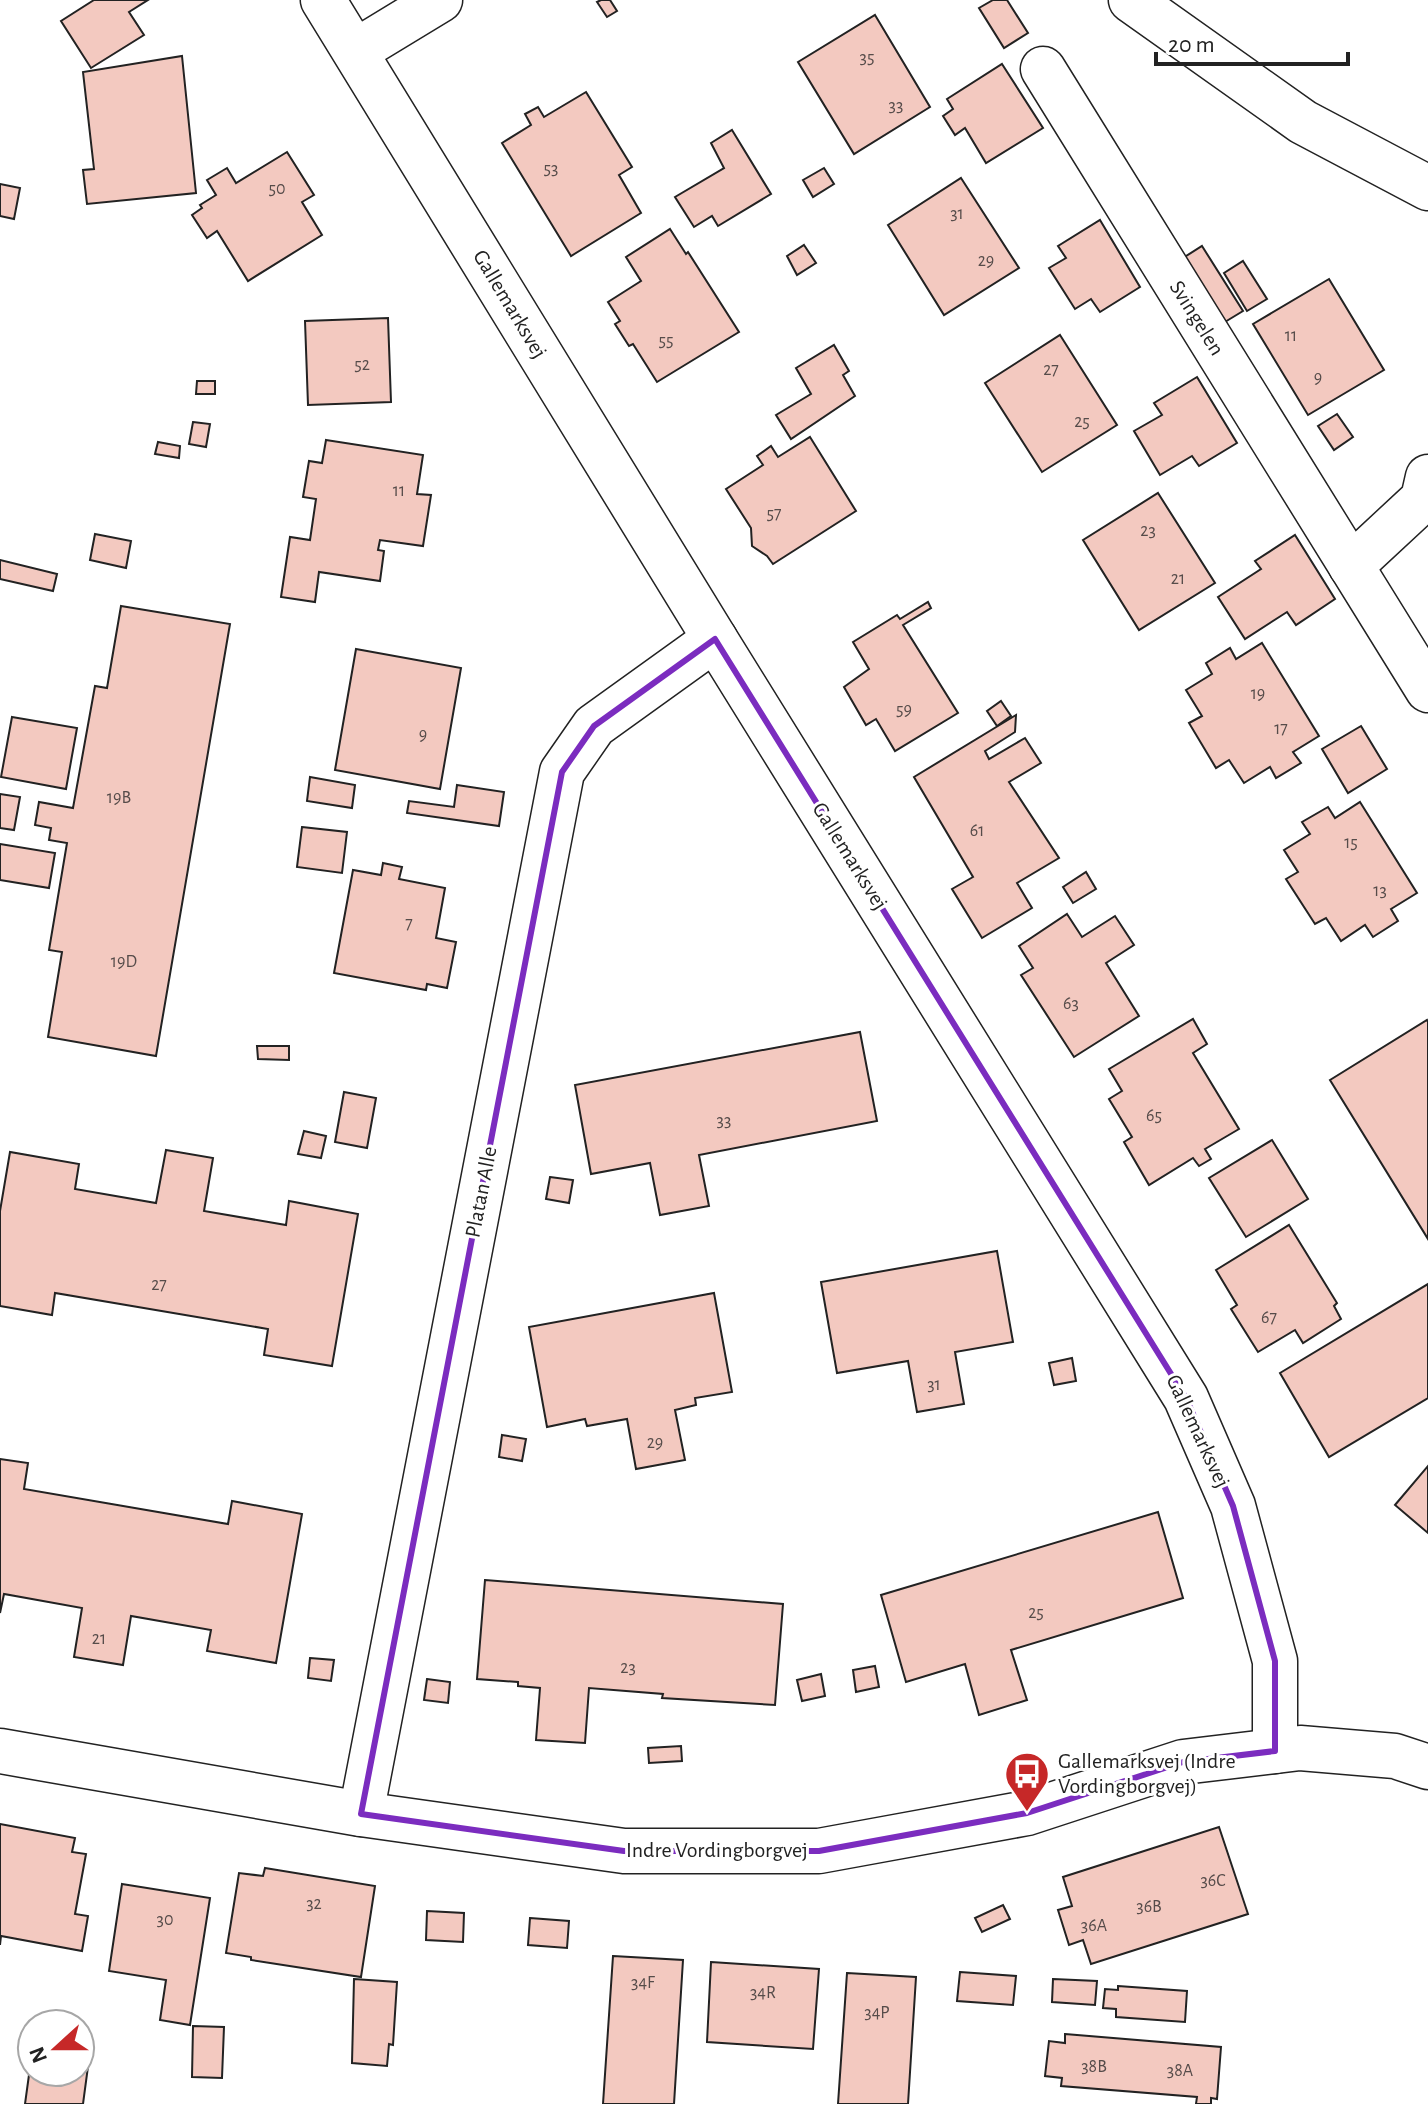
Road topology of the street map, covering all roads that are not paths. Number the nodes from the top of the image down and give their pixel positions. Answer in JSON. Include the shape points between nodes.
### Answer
{"nodes":[{"id":1,"x":323,"y":0,"type":"edge"},
{"id":2,"x":440,"y":0,"type":"edge"},
{"id":3,"x":1131,"y":0,"type":"edge"},
{"id":4,"x":356,"y":51,"type":"junction"},
{"id":5,"x":1043,"y":69,"type":"dead end"},
{"id":6,"x":1428,"y":188,"type":"edge"},
{"id":7,"x":1428,"y":477,"type":"edge"},
{"id":8,"x":1351,"y":566,"type":"junction"},
{"id":9,"x":715,"y":639,"type":"junction"},
{"id":10,"x":1428,"y":690,"type":"edge"},
{"id":11,"x":0,"y":1751,"type":"edge"},
{"id":12,"x":1275,"y":1751,"type":"junction"},
{"id":13,"x":1428,"y":1767,"type":"edge"},
{"id":14,"x":361,"y":1814,"type":"junction"}],
"edges":[{"from":1,"to":4,"type":"street","name":"Gallemarksvej"},
{"from":2,"to":4,"type":"street"},
{"from":3,"to":6,"type":"street","via":[[1303,122]]},
{"from":4,"to":9,"type":"street","name":"Gallemarksvej"},
{"from":5,"to":8,"type":"street","name":"Svingelen"},
{"from":7,"to":8,"type":"street","via":[[1423,499]]},
{"from":8,"to":10,"type":"street","name":"Svingelen"},
{"from":9,"to":12,"type":"street","name":"Gallemarksvej","via":[[1186,1398],[1233,1506],[1275,1661]]},
{"from":9,"to":14,"type":"street","name":"Platan Alle","via":[[594,726],[562,772]]},
{"from":11,"to":14,"type":"street","name":"Indre Vordingborgvej"},
{"from":12,"to":13,"type":"street","name":"Indre Vordingborgvej","via":[[1300,1748],[1395,1756]]},
{"from":12,"to":14,"type":"street","name":"Indre Vordingborgvej","via":[[1183,1762],[1027,1813],[819,1851],[624,1851]]}]}
